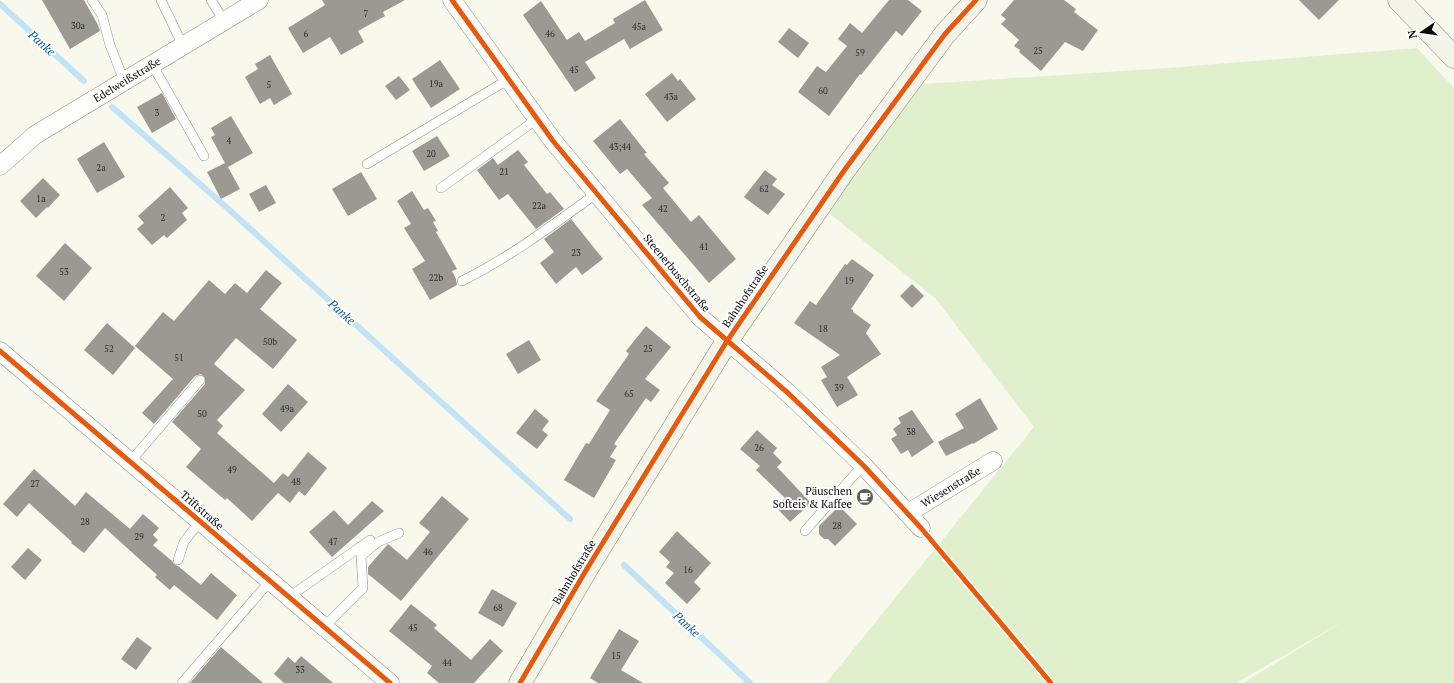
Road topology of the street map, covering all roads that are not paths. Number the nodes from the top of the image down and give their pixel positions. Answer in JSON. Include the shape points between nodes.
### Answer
{"nodes":[{"id":1,"x":92,"y":0,"type":"edge"},
{"id":2,"x":161,"y":0,"type":"edge"},
{"id":3,"x":211,"y":0,"type":"edge"},
{"id":4,"x":259,"y":0,"type":"edge"},
{"id":5,"x":452,"y":0,"type":"edge"},
{"id":6,"x":976,"y":0,"type":"edge"},
{"id":7,"x":1399,"y":0,"type":"edge"},
{"id":8,"x":224,"y":21,"type":"junction"},
{"id":9,"x":183,"y":46,"type":"junction"},
{"id":10,"x":1454,"y":57,"type":"edge"},
{"id":11,"x":152,"y":64,"type":"junction"},
{"id":12,"x":509,"y":79,"type":"junction"},
{"id":13,"x":124,"y":81,"type":"junction"},
{"id":14,"x":537,"y":119,"type":"junction"},
{"id":15,"x":204,"y":156,"type":"dead end"},
{"id":16,"x":367,"y":164,"type":"dead end"},
{"id":17,"x":0,"y":166,"type":"edge"},
{"id":18,"x":441,"y":188,"type":"dead end"},
{"id":19,"x":597,"y":193,"type":"junction"},
{"id":20,"x":462,"y":281,"type":"dead end"},
{"id":21,"x":727,"y":341,"type":"junction"},
{"id":22,"x":0,"y":351,"type":"edge"},
{"id":23,"x":200,"y":380,"type":"dead end"},
{"id":24,"x":993,"y":461,"type":"dead end"},
{"id":25,"x":130,"y":462,"type":"junction"},
{"id":26,"x":862,"y":465,"type":"junction"},
{"id":27,"x":908,"y":513,"type":"junction"},
{"id":28,"x":200,"y":521,"type":"junction"},
{"id":29,"x":921,"y":528,"type":"dead end"},
{"id":30,"x":805,"y":531,"type":"dead end"},
{"id":31,"x":399,"y":533,"type":"dead end"},
{"id":32,"x":370,"y":540,"type":"dead end"},
{"id":33,"x":178,"y":560,"type":"dead end"},
{"id":34,"x":270,"y":581,"type":"junction"},
{"id":35,"x":289,"y":597,"type":"junction"},
{"id":36,"x":324,"y":627,"type":"junction"},
{"id":37,"x":182,"y":683,"type":"edge"},
{"id":38,"x":390,"y":683,"type":"edge"},
{"id":39,"x":520,"y":683,"type":"edge"}],
"edges":[{"from":1,"to":13,"type":"lane","via":[[102,15],[110,46]]},
{"from":2,"to":9,"type":"lane"},
{"from":3,"to":8,"type":"lane"},
{"from":4,"to":8,"type":"street","name":"Edelweißstraße"},
{"from":5,"to":12,"type":"street","name":"Steenerbuschstraße"},
{"from":6,"to":21,"type":"street","name":"Bahnhofstraße","via":[[945,34],[843,172]]},
{"from":7,"to":10,"type":"street"},
{"from":8,"to":9,"type":"street","name":"Edelweißstraße"},
{"from":9,"to":11,"type":"street","name":"Edelweißstraße"},
{"from":11,"to":13,"type":"street","name":"Edelweißstraße"},
{"from":11,"to":15,"type":"lane"},
{"from":12,"to":14,"type":"street","name":"Steenerbuschstraße"},
{"from":12,"to":16,"type":"lane"},
{"from":13,"to":17,"type":"street","name":"Edelweißstraße","via":[[35,136]]},
{"from":14,"to":18,"type":"lane"},
{"from":14,"to":19,"type":"street","name":"Steenerbuschstraße"},
{"from":19,"to":20,"type":"lane","via":[[526,244]]},
{"from":19,"to":21,"type":"street","name":"Steenerbuschstraße","via":[[700,317]]},
{"from":21,"to":26,"type":"street","name":"Steenerbuschstraße","via":[[788,393]]},
{"from":21,"to":39,"type":"street","name":"Bahnhofstraße"},
{"from":22,"to":25,"type":"street","name":"Triftstraße"},
{"from":23,"to":25,"type":"lane"},
{"from":24,"to":27,"type":"street","name":"Wiesenstraße"},
{"from":25,"to":28,"type":"street","name":"Triftstraße"},
{"from":26,"to":27,"type":"street","name":"Steenerbuschstraße"},
{"from":26,"to":30,"type":"lane"},
{"from":27,"to":29,"type":"street","name":"Steenerbuschstraße"},
{"from":28,"to":33,"type":"lane","via":[[184,542]]},
{"from":28,"to":34,"type":"street","name":"Triftstraße"},
{"from":31,"to":36,"type":"lane","via":[[378,542],[361,556],[363,588]]},
{"from":32,"to":35,"type":"lane"},
{"from":34,"to":35,"type":"street","name":"Triftstraße"},
{"from":34,"to":37,"type":"lane"},
{"from":35,"to":36,"type":"street","name":"Triftstraße"},
{"from":36,"to":38,"type":"street","name":"Triftstraße"}]}
